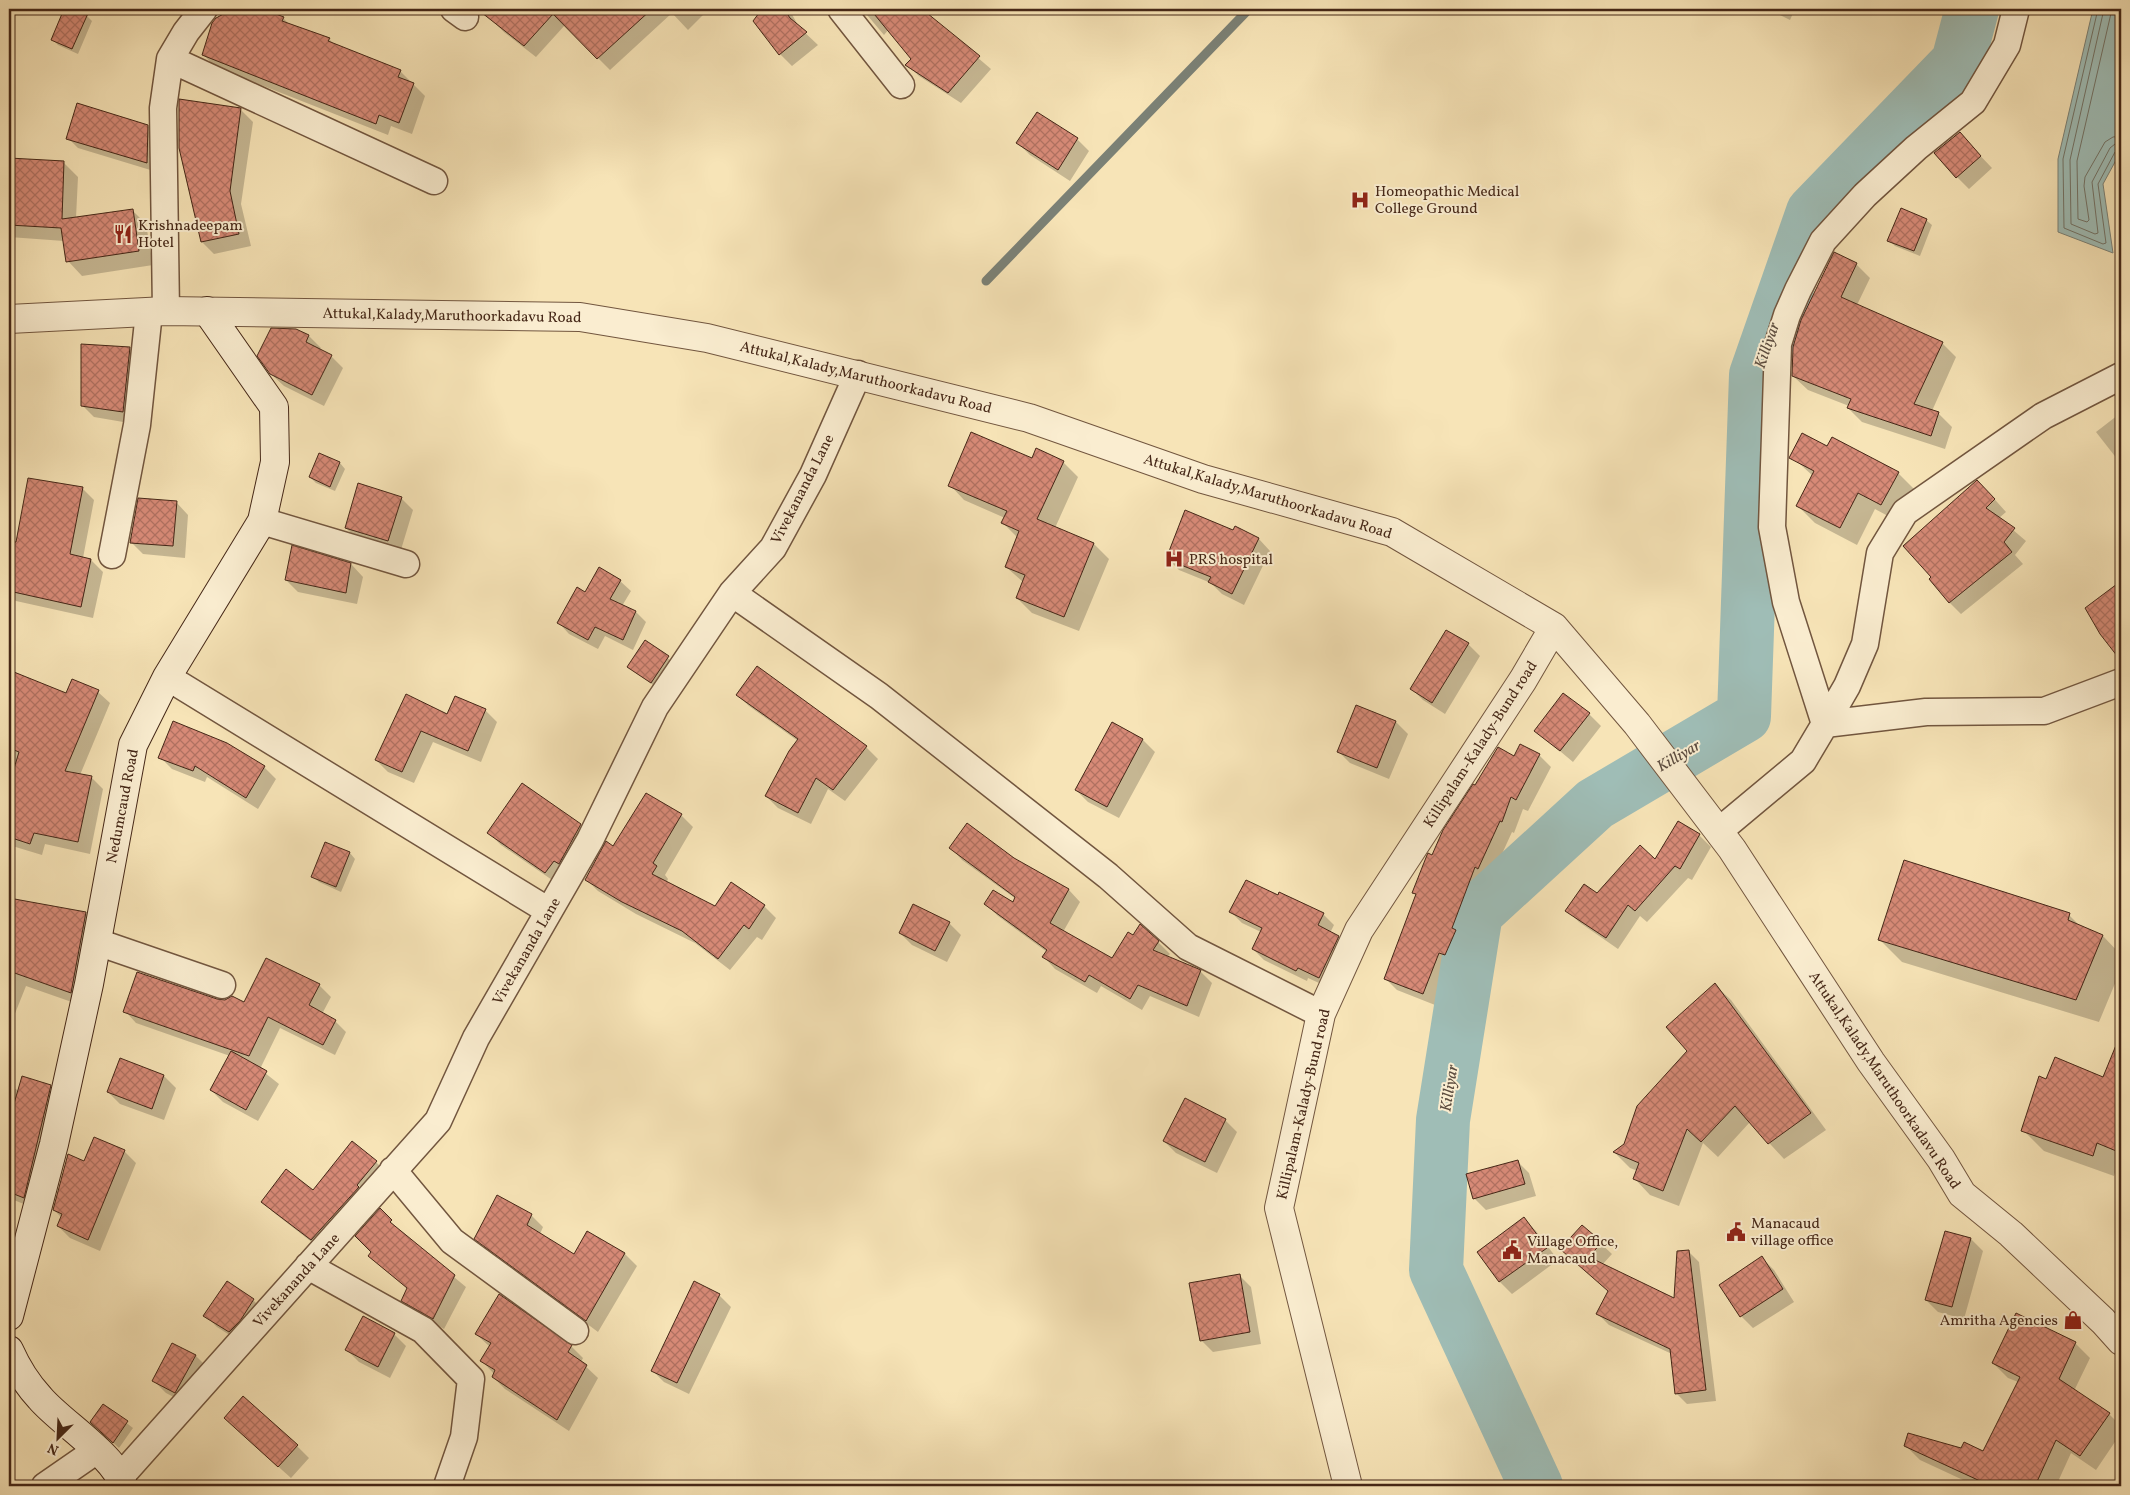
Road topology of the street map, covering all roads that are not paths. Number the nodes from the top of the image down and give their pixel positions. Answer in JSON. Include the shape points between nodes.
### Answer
{"nodes":[{"id":1,"x":204,"y":9,"type":"edge"},
{"id":2,"x":841,"y":9,"type":"edge"},
{"id":3,"x":2016,"y":9,"type":"edge"},
{"id":4,"x":170,"y":59,"type":"junction"},
{"id":5,"x":901,"y":85,"type":"dead end"},
{"id":6,"x":434,"y":181,"type":"dead end"},
{"id":7,"x":158,"y":311,"type":"junction"},
{"id":8,"x":207,"y":311,"type":"junction"},
{"id":9,"x":9,"y":319,"type":"edge"},
{"id":10,"x":858,"y":374,"type":"junction"},
{"id":11,"x":2121,"y":376,"type":"edge"},
{"id":12,"x":262,"y":521,"type":"junction"},
{"id":13,"x":112,"y":555,"type":"dead end"},
{"id":14,"x":406,"y":564,"type":"dead end"},
{"id":15,"x":732,"y":593,"type":"junction"},
{"id":16,"x":1554,"y":627,"type":"junction"},
{"id":17,"x":168,"y":677,"type":"junction"},
{"id":18,"x":2121,"y":682,"type":"edge"},
{"id":19,"x":1825,"y":724,"type":"junction"},
{"id":20,"x":1712,"y":820,"type":"junction"},
{"id":21,"x":549,"y":911,"type":"junction"},
{"id":22,"x":97,"y":942,"type":"junction"},
{"id":23,"x":222,"y":984,"type":"dead end"},
{"id":24,"x":1321,"y":1014,"type":"junction"},
{"id":25,"x":393,"y":1170,"type":"junction"},
{"id":26,"x":17,"y":1249,"type":"edge"},
{"id":27,"x":308,"y":1266,"type":"junction"},
{"id":28,"x":9,"y":1316,"type":"edge"},
{"id":29,"x":575,"y":1330,"type":"dead end"},
{"id":30,"x":2121,"y":1341,"type":"edge"},
{"id":31,"x":9,"y":1350,"type":"edge"},
{"id":32,"x":97,"y":1450,"type":"junction"},
{"id":33,"x":122,"y":1481,"type":"edge"},
{"id":34,"x":45,"y":1486,"type":"edge"},
{"id":35,"x":447,"y":1486,"type":"edge"},
{"id":36,"x":1348,"y":1486,"type":"edge"}],
"edges":[{"from":1,"to":4,"type":"street"},
{"from":2,"to":5,"type":"street"},
{"from":3,"to":19,"type":"street","via":[[2007,45],[1973,102],[1865,194],[1823,241],[1787,315],[1778,344],[1772,527],[1786,602]]},
{"from":4,"to":6,"type":"street"},
{"from":4,"to":7,"type":"street","via":[[163,108]]},
{"from":7,"to":8,"type":"street","name":"Attukal,Kalady,Maruthoorkadavu Road"},
{"from":7,"to":9,"type":"street","name":"Attukal,Kalady,Maruthoorkadavu Road"},
{"from":7,"to":13,"type":"street"},
{"from":8,"to":10,"type":"street","name":"Attukal,Kalady,Maruthoorkadavu Road","via":[[580,317],[707,338]]},
{"from":8,"to":12,"type":"street","name":"Nedumcaud Road","via":[[274,407],[276,462]]},
{"from":10,"to":15,"type":"street","name":"Vivekananda Lane","via":[[813,475],[773,548]]},
{"from":10,"to":16,"type":"street","name":"Attukal,Kalady,Maruthoorkadavu Road","via":[[1029,418],[1203,479],[1392,532]]},
{"from":11,"to":19,"type":"street","via":[[2042,416],[1905,512],[1880,553],[1865,644],[1847,686]]},
{"from":12,"to":14,"type":"street"},
{"from":12,"to":17,"type":"street","name":"Nedumcaud Road"},
{"from":15,"to":21,"type":"street","name":"Vivekananda Lane","via":[[655,707],[590,840]]},
{"from":15,"to":24,"type":"street","via":[[879,696],[1108,876],[1188,947]]},
{"from":16,"to":20,"type":"street","name":"Attukal,Kalady,Maruthoorkadavu Road","via":[[1637,724]]},
{"from":16,"to":24,"type":"street","name":"Killipalam-Kalady-Bund road","via":[[1523,680],[1359,930]]},
{"from":17,"to":21,"type":"street"},
{"from":17,"to":22,"type":"street","name":"Nedumcaud Road","via":[[133,745]]},
{"from":18,"to":19,"type":"street","via":[[2044,711],[1926,712]]},
{"from":19,"to":20,"type":"street","via":[[1803,761]]},
{"from":20,"to":30,"type":"street","name":"Attukal,Kalady,Maruthoorkadavu Road","via":[[1870,1062],[1962,1194],[2011,1234],[2103,1320]]},
{"from":21,"to":25,"type":"street","name":"Vivekananda Lane","via":[[476,1038],[438,1121]]},
{"from":22,"to":23,"type":"street"},
{"from":22,"to":26,"type":"street","name":"Nedumcaud Road","via":[[54,1144]]},
{"from":24,"to":36,"type":"street","name":"Killipalam-Kalady-Bund road","via":[[1279,1208]]},
{"from":25,"to":27,"type":"street","name":"Vivekananda Lane"},
{"from":25,"to":29,"type":"street","via":[[452,1241]]},
{"from":26,"to":28,"type":"street","name":"Nedumcaud Road"},
{"from":27,"to":33,"type":"street","name":"Vivekananda Lane"},
{"from":27,"to":35,"type":"street","via":[[423,1330],[471,1380],[464,1437]]},
{"from":31,"to":32,"type":"street","via":[[16,1367],[40,1399]]},
{"from":32,"to":33,"type":"street"},
{"from":32,"to":34,"type":"street"}]}
